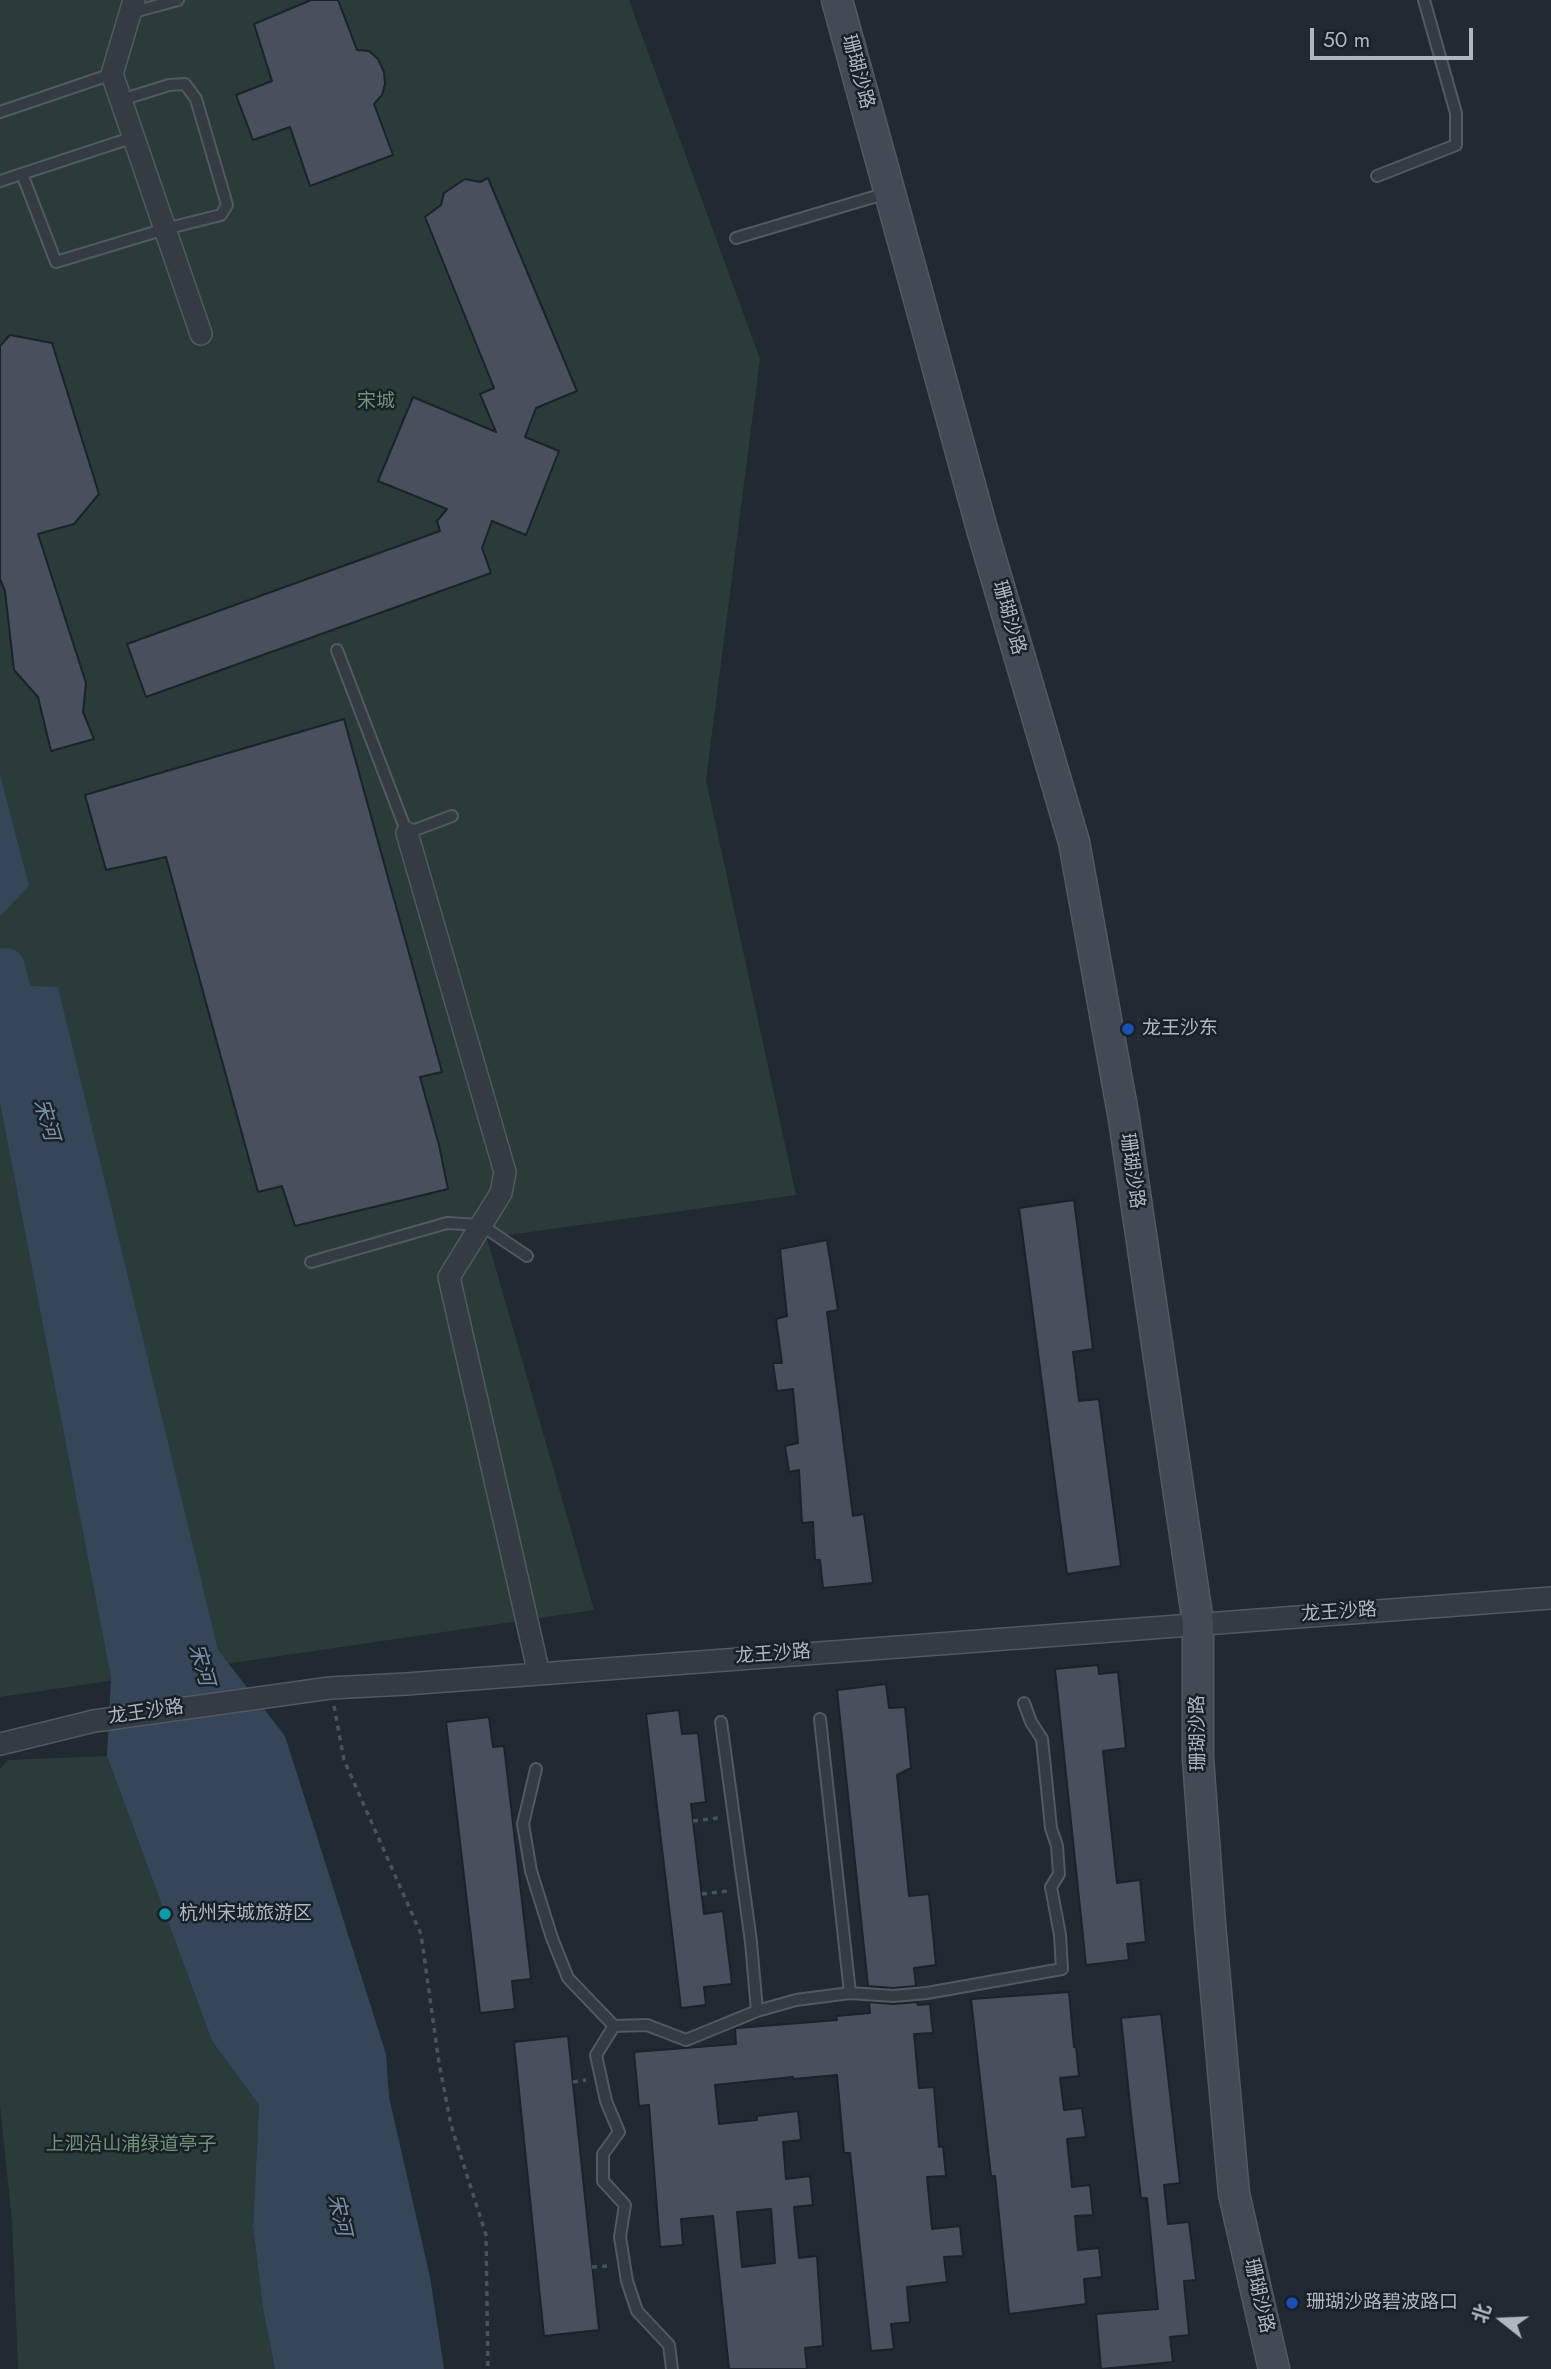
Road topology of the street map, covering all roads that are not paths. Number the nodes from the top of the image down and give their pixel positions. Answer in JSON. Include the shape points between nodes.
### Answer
{"nodes":[{"id":1,"x":178,"y":0,"type":"edge"},
{"id":2,"x":837,"y":0,"type":"edge"},
{"id":3,"x":1424,"y":0,"type":"edge"},
{"id":4,"x":132,"y":6,"type":"edge"},
{"id":5,"x":112,"y":74,"type":"junction"},
{"id":6,"x":121,"y":100,"type":"junction"},
{"id":7,"x":0,"y":112,"type":"edge"},
{"id":8,"x":134,"y":137,"type":"junction"},
{"id":9,"x":22,"y":174,"type":"junction"},
{"id":10,"x":1377,"y":176,"type":"dead end"},
{"id":11,"x":0,"y":181,"type":"edge"},
{"id":12,"x":889,"y":192,"type":"junction"},
{"id":13,"x":165,"y":229,"type":"junction"},
{"id":14,"x":736,"y":237,"type":"dead end"},
{"id":15,"x":201,"y":334,"type":"dead end"},
{"id":16,"x":337,"y":650,"type":"dead end"},
{"id":17,"x":452,"y":816,"type":"dead end"},
{"id":18,"x":407,"y":833,"type":"junction"},
{"id":19,"x":481,"y":1225,"type":"junction"},
{"id":20,"x":527,"y":1256,"type":"dead end"},
{"id":21,"x":311,"y":1262,"type":"dead end"},
{"id":22,"x":1551,"y":1598,"type":"edge"},
{"id":23,"x":1198,"y":1623,"type":"junction"},
{"id":24,"x":539,"y":1674,"type":"junction"},
{"id":25,"x":1024,"y":1703,"type":"dead end"},
{"id":26,"x":820,"y":1719,"type":"dead end"},
{"id":27,"x":721,"y":1722,"type":"dead end"},
{"id":28,"x":0,"y":1744,"type":"edge"},
{"id":29,"x":536,"y":1769,"type":"dead end"},
{"id":30,"x":850,"y":1993,"type":"junction"},
{"id":31,"x":757,"y":2011,"type":"junction"},
{"id":32,"x":614,"y":2026,"type":"junction"},
{"id":33,"x":672,"y":2369,"type":"edge"},
{"id":34,"x":1274,"y":2369,"type":"edge"}],
"edges":[{"from":1,"to":4,"type":"lane"},
{"from":2,"to":12,"type":"street","name":"珊瑚沙路"},
{"from":3,"to":10,"type":"lane","via":[[1456,113],[1456,145]]},
{"from":4,"to":5,"type":"street"},
{"from":5,"to":6,"type":"street"},
{"from":5,"to":7,"type":"lane"},
{"from":6,"to":8,"type":"street"},
{"from":6,"to":13,"type":"lane","via":[[185,84],[196,99],[227,205],[221,215]]},
{"from":8,"to":9,"type":"lane"},
{"from":8,"to":13,"type":"street"},
{"from":9,"to":11,"type":"lane"},
{"from":9,"to":13,"type":"lane","via":[[56,262]]},
{"from":12,"to":14,"type":"lane"},
{"from":12,"to":23,"type":"street","name":"珊瑚沙路","via":[[1074,842],[1124,1119]]},
{"from":13,"to":15,"type":"street"},
{"from":16,"to":18,"type":"lane"},
{"from":17,"to":18,"type":"lane"},
{"from":18,"to":19,"type":"street","via":[[505,1172],[501,1193]]},
{"from":19,"to":20,"type":"lane"},
{"from":19,"to":21,"type":"lane","via":[[447,1223]]},
{"from":19,"to":24,"type":"street","via":[[449,1277]]},
{"from":22,"to":23,"type":"street","name":"龙王沙路"},
{"from":23,"to":24,"type":"street","name":"龙王沙路"},
{"from":23,"to":34,"type":"street","name":"珊瑚沙路","via":[[1199,1772],[1234,2194]]},
{"from":24,"to":28,"type":"street","name":"龙王沙路","via":[[278,1693],[94,1721]]},
{"from":25,"to":30,"type":"lane","via":[[1042,1739],[1057,1846],[1059,1874],[1051,1887],[1062,1969],[927,1993]]},
{"from":26,"to":30,"type":"lane"},
{"from":27,"to":31,"type":"lane"},
{"from":29,"to":32,"type":"lane","via":[[523,1824],[551,1938],[568,1978]]},
{"from":30,"to":31,"type":"lane"},
{"from":31,"to":32,"type":"lane","via":[[686,2040],[648,2025]]},
{"from":32,"to":33,"type":"lane","via":[[596,2055],[606,2101],[619,2132],[603,2154],[603,2181],[625,2205],[621,2237],[637,2311],[669,2346]]}]}
